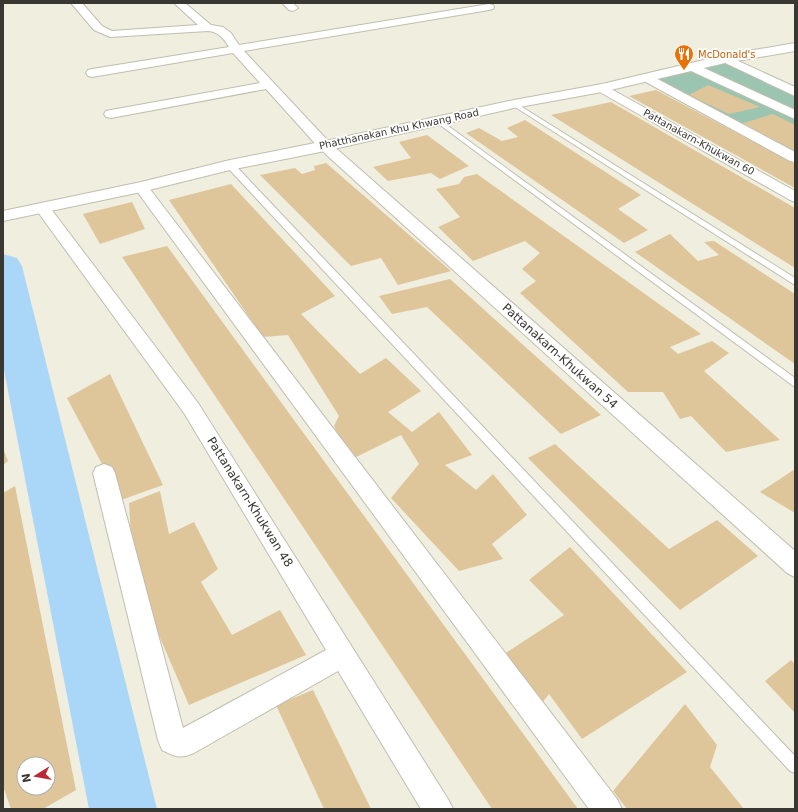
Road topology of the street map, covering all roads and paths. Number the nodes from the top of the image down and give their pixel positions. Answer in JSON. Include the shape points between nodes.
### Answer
{"nodes":[{"id":1,"x":76,"y":3,"type":"edge"},
{"id":2,"x":179,"y":3,"type":"edge"},
{"id":3,"x":489,"y":7,"type":"dead end"},
{"id":4,"x":208,"y":28,"type":"junction"},
{"id":5,"x":795,"y":47,"type":"edge"},
{"id":6,"x":236,"y":49,"type":"junction"},
{"id":7,"x":725,"y":59,"type":"junction"},
{"id":8,"x":693,"y":68,"type":"junction"},
{"id":9,"x":92,"y":73,"type":"dead end"},
{"id":10,"x":648,"y":78,"type":"junction"},
{"id":11,"x":269,"y":85,"type":"junction"},
{"id":12,"x":602,"y":88,"type":"junction"},
{"id":13,"x":795,"y":92,"type":"edge"},
{"id":14,"x":514,"y":104,"type":"junction"},
{"id":15,"x":111,"y":114,"type":"dead end"},
{"id":16,"x":795,"y":115,"type":"edge"},
{"id":17,"x":438,"y":121,"type":"junction"},
{"id":18,"x":325,"y":146,"type":"junction"},
{"id":19,"x":795,"y":158,"type":"edge"},
{"id":20,"x":230,"y":165,"type":"junction"},
{"id":21,"x":141,"y":187,"type":"junction"},
{"id":22,"x":795,"y":197,"type":"edge"},
{"id":23,"x":43,"y":208,"type":"junction"},
{"id":24,"x":3,"y":216,"type":"edge"},
{"id":25,"x":795,"y":282,"type":"edge"},
{"id":26,"x":795,"y":383,"type":"edge"},
{"id":27,"x":104,"y":472,"type":"dead end"},
{"id":28,"x":795,"y":566,"type":"edge"},
{"id":29,"x":342,"y":654,"type":"junction"},
{"id":30,"x":795,"y":766,"type":"edge"},
{"id":31,"x":438,"y":809,"type":"edge"},
{"id":32,"x":607,"y":809,"type":"edge"}],
"edges":[{"from":1,"to":4,"type":"street","via":[[98,28],[110,34]]},
{"from":2,"to":4,"type":"street"},
{"from":3,"to":6,"type":"street"},
{"from":4,"to":6,"type":"street","name":"Pattanakarn-Khukwan 54","via":[[219,29],[227,35]]},
{"from":5,"to":7,"type":"main road","name":"Phatthanakan Khu Khwang Road"},
{"from":6,"to":9,"type":"street"},
{"from":6,"to":11,"type":"street","name":"Pattanakarn-Khukwan 54"},
{"from":7,"to":8,"type":"main road","name":"Phatthanakan Khu Khwang Road"},
{"from":7,"to":13,"type":"street"},
{"from":8,"to":10,"type":"main road","name":"Phatthanakan Khu Khwang Road"},
{"from":8,"to":16,"type":"street"},
{"from":10,"to":12,"type":"main road","name":"Phatthanakan Khu Khwang Road"},
{"from":10,"to":19,"type":"street"},
{"from":11,"to":15,"type":"street"},
{"from":11,"to":18,"type":"street","name":"Pattanakarn-Khukwan 54"},
{"from":12,"to":14,"type":"main road","name":"Phatthanakan Khu Khwang Road"},
{"from":12,"to":22,"type":"street","name":"Pattanakarn-Khukwan 60"},
{"from":14,"to":17,"type":"main road","name":"Phatthanakan Khu Khwang Road"},
{"from":14,"to":25,"type":"lane"},
{"from":17,"to":18,"type":"main road","name":"Phatthanakan Khu Khwang Road"},
{"from":17,"to":26,"type":"lane"},
{"from":18,"to":20,"type":"main road","name":"Phatthanakan Khu Khwang Road"},
{"from":18,"to":28,"type":"street","name":"Pattanakarn-Khukwan 54"},
{"from":20,"to":21,"type":"main road","name":"Phatthanakan Khu Khwang Road"},
{"from":20,"to":30,"type":"lane"},
{"from":21,"to":23,"type":"main road","name":"Phatthanakan Khu Khwang Road"},
{"from":21,"to":32,"type":"street"},
{"from":23,"to":24,"type":"main road","name":"Phatthanakan Khu Khwang Road"},
{"from":23,"to":29,"type":"street","name":"Pattanakarn-Khukwan 48","via":[[191,408]]},
{"from":27,"to":29,"type":"street","via":[[172,740],[184,743]]},
{"from":29,"to":31,"type":"street","name":"Pattanakarn-Khukwan 48"}]}
